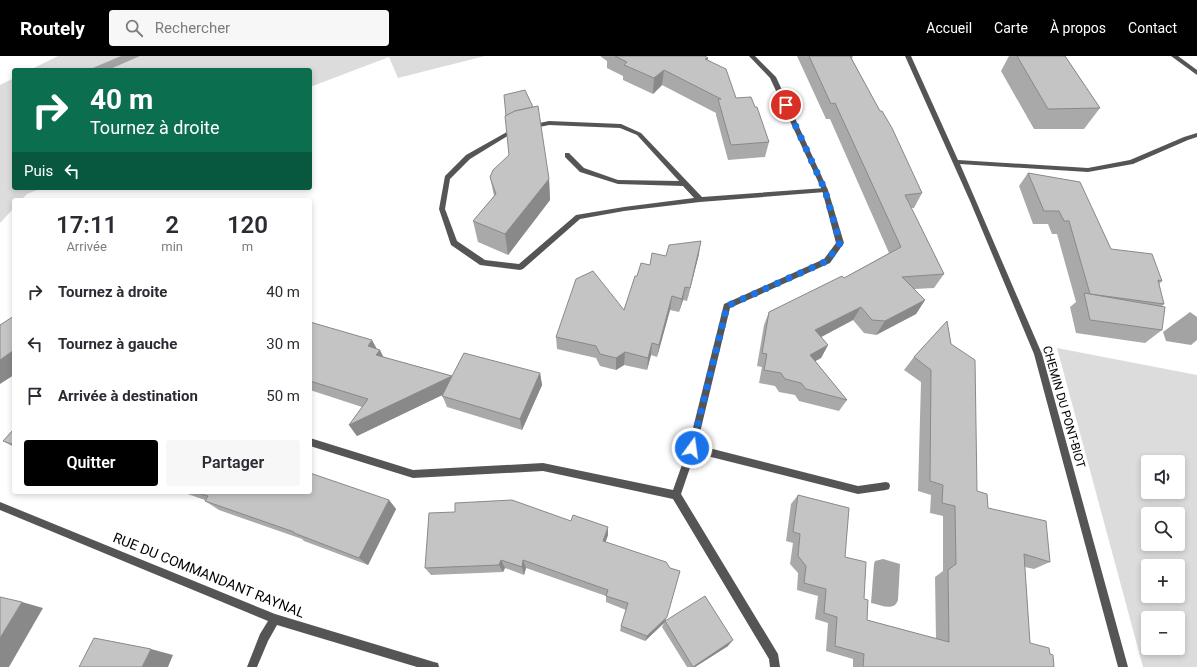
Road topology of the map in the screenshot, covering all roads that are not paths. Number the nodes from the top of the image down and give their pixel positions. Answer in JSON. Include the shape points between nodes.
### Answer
{"nodes":[{"id":1,"x":752,"y":56,"type":"edge"},
{"id":2,"x":908,"y":56,"type":"edge"},
{"id":3,"x":1174,"y":56,"type":"edge"},
{"id":4,"x":1197,"y":73,"type":"edge"},
{"id":5,"x":1197,"y":135,"type":"edge"},
{"id":6,"x":567,"y":155,"type":"dead end"},
{"id":7,"x":956,"y":162,"type":"junction"},
{"id":8,"x":686,"y":184,"type":"junction"},
{"id":9,"x":825,"y":190,"type":"junction"},
{"id":10,"x":700,"y":200,"type":"junction"},
{"id":11,"x":312,"y":443,"type":"edge"},
{"id":12,"x":692,"y":448,"type":"junction"},
{"id":13,"x":886,"y":486,"type":"dead end"},
{"id":14,"x":676,"y":495,"type":"junction"},
{"id":15,"x":0,"y":506,"type":"edge"},
{"id":16,"x":275,"y":619,"type":"junction"},
{"id":17,"x":252,"y":667,"type":"edge"},
{"id":18,"x":434,"y":667,"type":"edge"},
{"id":19,"x":775,"y":667,"type":"edge"},
{"id":20,"x":1123,"y":667,"type":"edge"}],
"edges":[{"from":1,"to":9,"type":"street","via":[[773,76]]},
{"from":2,"to":7,"type":"street","name":"CHEMIN DU PONT-BIOT"},
{"from":3,"to":4,"type":"street"},
{"from":5,"to":7,"type":"street","via":[[1131,162],[1088,170]]},
{"from":6,"to":8,"type":"street","via":[[582,170],[618,182]]},
{"from":7,"to":20,"type":"street","name":"CHEMIN DU PONT-BIOT","via":[[1038,354]]},
{"from":8,"to":10,"type":"street"},
{"from":8,"to":10,"type":"street","via":[[639,134],[621,126],[550,123],[515,129],[468,157],[447,178],[442,209],[454,243],[483,263],[520,267],[578,217]]},
{"from":9,"to":10,"type":"street"},
{"from":9,"to":12,"type":"street","via":[[840,243],[827,261],[727,306]]},
{"from":11,"to":14,"type":"street","via":[[413,474],[543,467]]},
{"from":12,"to":13,"type":"street","via":[[858,490]]},
{"from":12,"to":14,"type":"street"},
{"from":14,"to":19,"type":"street","via":[[774,658]]},
{"from":15,"to":16,"type":"street","name":"RUE DU COMMANDANT RAYNAL"},
{"from":16,"to":17,"type":"street"},
{"from":16,"to":18,"type":"street","name":"RUE DU COMMANDANT RAYNAL"}]}
